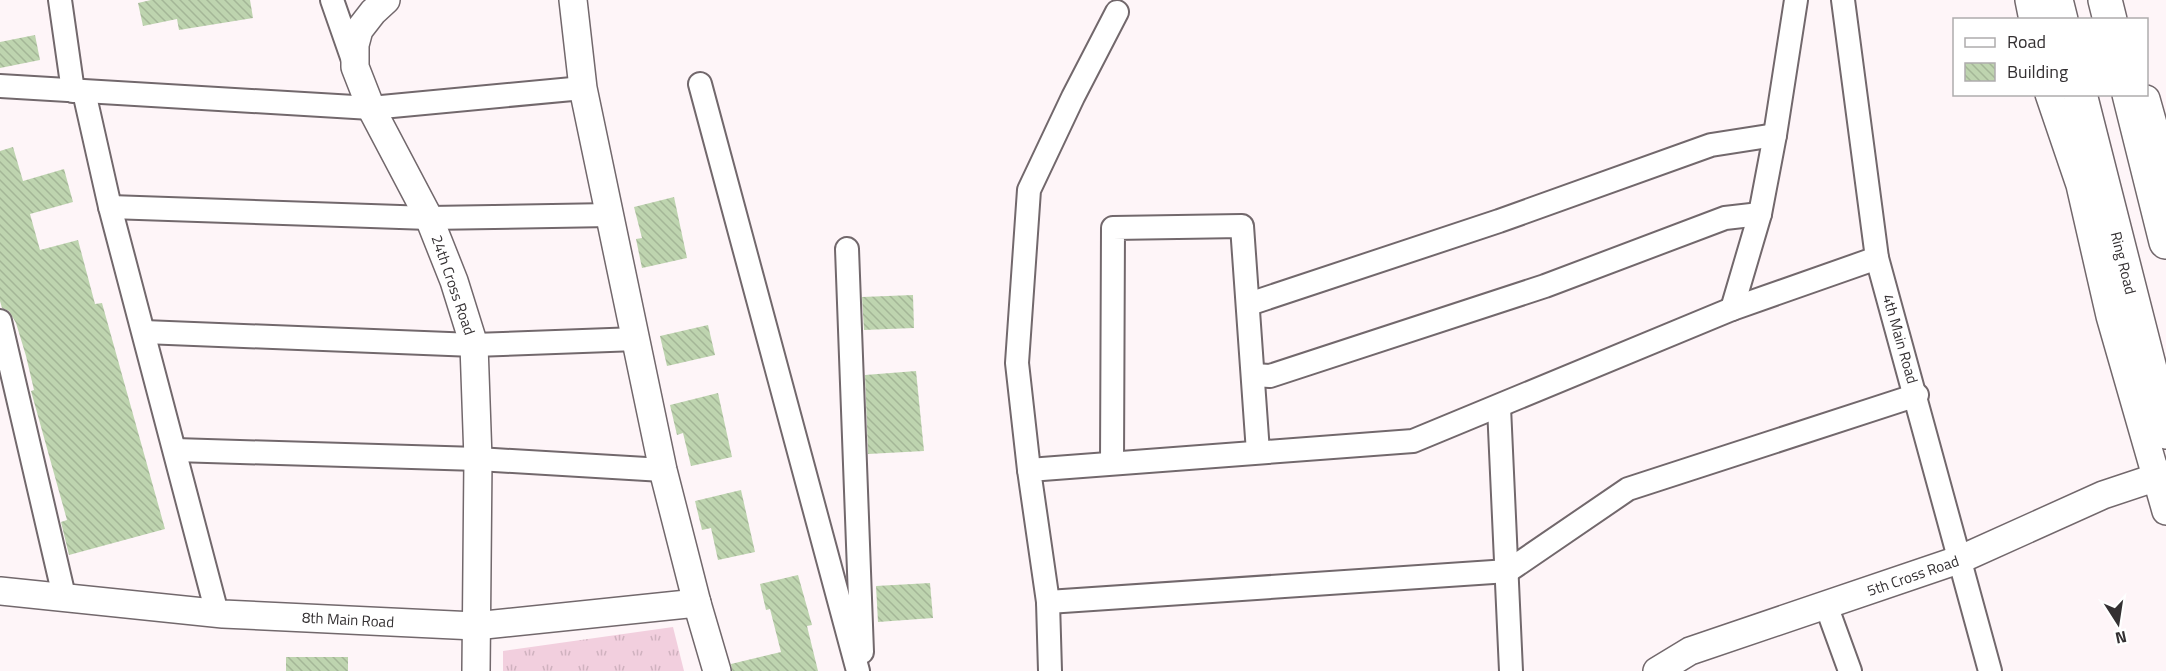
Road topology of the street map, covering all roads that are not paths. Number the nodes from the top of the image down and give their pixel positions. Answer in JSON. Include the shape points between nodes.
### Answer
{"nodes":[{"id":1,"x":60,"y":0,"type":"edge"},
{"id":2,"x":332,"y":0,"type":"edge"},
{"id":3,"x":386,"y":0,"type":"edge"},
{"id":4,"x":573,"y":0,"type":"edge"},
{"id":5,"x":1796,"y":0,"type":"edge"},
{"id":6,"x":1843,"y":0,"type":"edge"},
{"id":7,"x":2029,"y":0,"type":"edge"},
{"id":8,"x":2056,"y":0,"type":"edge"},
{"id":9,"x":2105,"y":0,"type":"edge"},
{"id":10,"x":2120,"y":0,"type":"edge"},
{"id":11,"x":1117,"y":12,"type":"dead end"},
{"id":12,"x":2033,"y":18,"type":"edge"},
{"id":13,"x":2060,"y":18,"type":"edge"},
{"id":14,"x":2110,"y":18,"type":"edge"},
{"id":15,"x":2124,"y":18,"type":"edge"},
{"id":16,"x":355,"y":67,"type":"junction"},
{"id":17,"x":700,"y":84,"type":"dead end"},
{"id":18,"x":0,"y":86,"type":"edge"},
{"id":19,"x":583,"y":88,"type":"junction"},
{"id":20,"x":79,"y":92,"type":"junction"},
{"id":21,"x":2050,"y":96,"type":"edge"},
{"id":22,"x":2081,"y":96,"type":"edge"},
{"id":23,"x":2130,"y":96,"type":"edge"},
{"id":24,"x":2146,"y":96,"type":"edge"},
{"id":25,"x":371,"y":108,"type":"junction"},
{"id":26,"x":1775,"y":135,"type":"junction"},
{"id":27,"x":2166,"y":170,"type":"edge"},
{"id":28,"x":110,"y":207,"type":"junction"},
{"id":29,"x":1760,"y":214,"type":"junction"},
{"id":30,"x":611,"y":215,"type":"junction"},
{"id":31,"x":429,"y":218,"type":"junction"},
{"id":32,"x":2166,"y":242,"type":"edge"},
{"id":33,"x":847,"y":249,"type":"dead end"},
{"id":34,"x":1877,"y":258,"type":"junction"},
{"id":35,"x":1249,"y":304,"type":"junction"},
{"id":36,"x":1732,"y":309,"type":"junction"},
{"id":37,"x":0,"y":321,"type":"edge"},
{"id":38,"x":144,"y":332,"type":"junction"},
{"id":39,"x":637,"y":339,"type":"junction"},
{"id":40,"x":474,"y":345,"type":"junction"},
{"id":41,"x":1253,"y":375,"type":"junction"},
{"id":42,"x":1917,"y":395,"type":"junction"},
{"id":43,"x":11,"y":406,"type":"edge"},
{"id":44,"x":1499,"y":407,"type":"junction"},
{"id":45,"x":2166,"y":432,"type":"edge"},
{"id":46,"x":175,"y":450,"type":"junction"},
{"id":47,"x":1258,"y":453,"type":"junction"},
{"id":48,"x":478,"y":459,"type":"junction"},
{"id":49,"x":1112,"y":463,"type":"junction"},
{"id":50,"x":663,"y":470,"type":"junction"},
{"id":51,"x":1029,"y":470,"type":"junction"},
{"id":52,"x":2162,"y":475,"type":"edge"},
{"id":53,"x":2166,"y":512,"type":"edge"},
{"id":54,"x":1961,"y":559,"type":"junction"},
{"id":55,"x":1508,"y":571,"type":"junction"},
{"id":56,"x":0,"y":591,"type":"edge"},
{"id":57,"x":64,"y":596,"type":"junction"},
{"id":58,"x":1048,"y":602,"type":"junction"},
{"id":59,"x":697,"y":603,"type":"junction"},
{"id":60,"x":1826,"y":605,"type":"junction"},
{"id":61,"x":217,"y":614,"type":"junction"},
{"id":62,"x":475,"y":626,"type":"junction"},
{"id":63,"x":476,"y":671,"type":"edge"},
{"id":64,"x":717,"y":671,"type":"edge"},
{"id":65,"x":858,"y":671,"type":"edge"},
{"id":66,"x":863,"y":671,"type":"edge"},
{"id":67,"x":1050,"y":671,"type":"edge"},
{"id":68,"x":1511,"y":671,"type":"edge"},
{"id":69,"x":1657,"y":671,"type":"edge"},
{"id":70,"x":1850,"y":671,"type":"edge"},
{"id":71,"x":1990,"y":671,"type":"edge"}],
"edges":[{"from":1,"to":20,"type":"street"},
{"from":2,"to":16,"type":"street"},
{"from":3,"to":16,"type":"street","name":"24th Cross Road","via":[[359,30]]},
{"from":4,"to":19,"type":"street"},
{"from":5,"to":26,"type":"street"},
{"from":6,"to":34,"type":"street","name":"4th Main Road"},
{"from":7,"to":12,"type":"street"},
{"from":8,"to":13,"type":"highway"},
{"from":9,"to":14,"type":"highway"},
{"from":10,"to":15,"type":"street"},
{"from":11,"to":51,"type":"street","via":[[1029,190],[1017,363]]},
{"from":16,"to":25,"type":"street","name":"24th Cross Road"},
{"from":17,"to":65,"type":"street"},
{"from":18,"to":20,"type":"street"},
{"from":19,"to":25,"type":"street"},
{"from":19,"to":30,"type":"street"},
{"from":20,"to":25,"type":"street"},
{"from":20,"to":28,"type":"street"},
{"from":21,"to":52,"type":"street","via":[[2080,185],[2110,316]]},
{"from":22,"to":45,"type":"highway","name":"Ring Road"},
{"from":23,"to":32,"type":"highway"},
{"from":24,"to":27,"type":"street"},
{"from":25,"to":31,"type":"street","name":"24th Cross Road"},
{"from":26,"to":29,"type":"street"},
{"from":26,"to":35,"type":"street","via":[[1711,145]]},
{"from":28,"to":31,"type":"street"},
{"from":28,"to":38,"type":"street"},
{"from":29,"to":36,"type":"street"},
{"from":29,"to":41,"type":"street","via":[[1725,218],[1545,286],[1270,376]]},
{"from":30,"to":31,"type":"street"},
{"from":30,"to":39,"type":"street"},
{"from":31,"to":40,"type":"street","name":"24th Cross Road"},
{"from":33,"to":66,"type":"street"},
{"from":34,"to":36,"type":"street"},
{"from":34,"to":42,"type":"street","name":"4th Main Road"},
{"from":35,"to":41,"type":"street"},
{"from":35,"to":49,"type":"street","via":[[1242,226],[1113,228]]},
{"from":36,"to":44,"type":"street"},
{"from":37,"to":43,"type":"street"},
{"from":38,"to":40,"type":"street"},
{"from":38,"to":46,"type":"street"},
{"from":39,"to":40,"type":"street"},
{"from":39,"to":50,"type":"street"},
{"from":40,"to":48,"type":"street","name":"24th Cross Road"},
{"from":41,"to":47,"type":"street"},
{"from":42,"to":54,"type":"street","name":"4th Main Road"},
{"from":42,"to":55,"type":"street","via":[[1628,489]]},
{"from":43,"to":57,"type":"street"},
{"from":44,"to":47,"type":"street","via":[[1413,441]]},
{"from":44,"to":55,"type":"street"},
{"from":46,"to":48,"type":"street"},
{"from":46,"to":61,"type":"street"},
{"from":47,"to":49,"type":"street"},
{"from":48,"to":50,"type":"street"},
{"from":48,"to":62,"type":"street","name":"24th Cross Road"},
{"from":49,"to":51,"type":"street"},
{"from":50,"to":59,"type":"street"},
{"from":51,"to":58,"type":"street"},
{"from":52,"to":53,"type":"street"},
{"from":52,"to":54,"type":"street","name":"5th Cross Road","via":[[2103,495]]},
{"from":54,"to":60,"type":"street","name":"5th Cross Road"},
{"from":54,"to":71,"type":"street","name":"4th Main Road"},
{"from":55,"to":58,"type":"street"},
{"from":55,"to":68,"type":"street"},
{"from":56,"to":57,"type":"street","name":"8th Main Road"},
{"from":57,"to":61,"type":"street","name":"8th Main Road"},
{"from":58,"to":67,"type":"street"},
{"from":59,"to":62,"type":"street","name":"8th Main Road"},
{"from":59,"to":64,"type":"street"},
{"from":60,"to":69,"type":"street","name":"5th Cross Road","via":[[1690,651]]},
{"from":60,"to":70,"type":"street"},
{"from":61,"to":62,"type":"street","name":"8th Main Road"},
{"from":62,"to":63,"type":"street","name":"24th Cross Road"}]}
